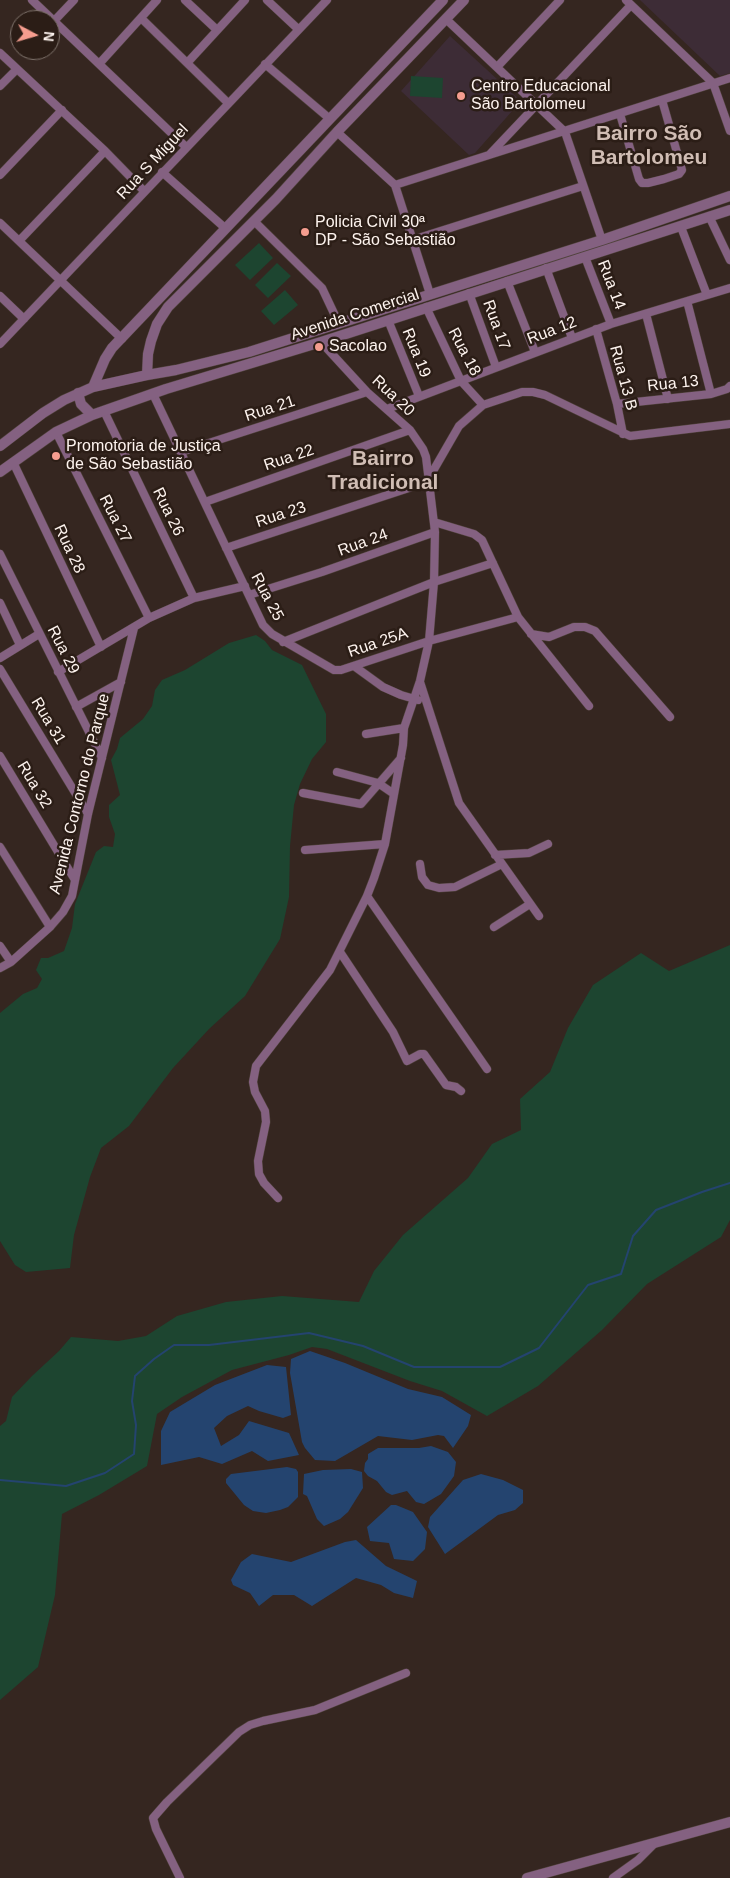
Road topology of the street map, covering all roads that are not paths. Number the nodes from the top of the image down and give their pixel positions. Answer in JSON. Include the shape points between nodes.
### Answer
{"nodes":[{"id":1,"x":32,"y":0,"type":"edge"},
{"id":2,"x":74,"y":0,"type":"edge"},
{"id":3,"x":158,"y":0,"type":"edge"},
{"id":4,"x":185,"y":0,"type":"edge"},
{"id":5,"x":245,"y":0,"type":"edge"},
{"id":6,"x":267,"y":0,"type":"edge"},
{"id":7,"x":326,"y":0,"type":"edge"},
{"id":8,"x":464,"y":0,"type":"edge"},
{"id":9,"x":560,"y":0,"type":"edge"},
{"id":10,"x":437,"y":2,"type":"edge"},
{"id":11,"x":629,"y":2,"type":"edge"},
{"id":12,"x":42,"y":10,"type":"edge"},
{"id":13,"x":60,"y":15,"type":"edge"},
{"id":14,"x":141,"y":18,"type":"junction"},
{"id":15,"x":447,"y":20,"type":"junction"},
{"id":16,"x":60,"y":27,"type":"edge"},
{"id":17,"x":298,"y":29,"type":"junction"},
{"id":18,"x":217,"y":30,"type":"junction"},
{"id":19,"x":0,"y":53,"type":"edge"},
{"id":20,"x":188,"y":62,"type":"junction"},
{"id":21,"x":99,"y":64,"type":"junction"},
{"id":22,"x":266,"y":64,"type":"junction"},
{"id":23,"x":498,"y":66,"type":"junction"},
{"id":24,"x":17,"y":69,"type":"junction"},
{"id":25,"x":730,"y":78,"type":"edge"},
{"id":26,"x":713,"y":83,"type":"junction"},
{"id":27,"x":0,"y":86,"type":"edge"},
{"id":28,"x":662,"y":100,"type":"junction"},
{"id":29,"x":228,"y":103,"type":"junction"},
{"id":30,"x":537,"y":105,"type":"junction"},
{"id":31,"x":62,"y":110,"type":"junction"},
{"id":32,"x":620,"y":114,"type":"junction"},
{"id":33,"x":330,"y":119,"type":"junction"},
{"id":34,"x":730,"y":131,"type":"edge"},
{"id":35,"x":337,"y":132,"type":"junction"},
{"id":36,"x":565,"y":132,"type":"junction"},
{"id":37,"x":186,"y":147,"type":"junction"},
{"id":38,"x":105,"y":151,"type":"junction"},
{"id":39,"x":489,"y":155,"type":"junction"},
{"id":40,"x":162,"y":172,"type":"junction"},
{"id":41,"x":0,"y":175,"type":"edge"},
{"id":42,"x":395,"y":185,"type":"junction"},
{"id":43,"x":583,"y":186,"type":"junction"},
{"id":44,"x":264,"y":187,"type":"junction"},
{"id":45,"x":144,"y":191,"type":"junction"},
{"id":46,"x":730,"y":196,"type":"edge"},
{"id":47,"x":276,"y":199,"type":"junction"},
{"id":48,"x":730,"y":210,"type":"edge"},
{"id":49,"x":709,"y":216,"type":"junction"},
{"id":50,"x":254,"y":221,"type":"junction"},
{"id":51,"x":0,"y":223,"type":"edge"},
{"id":52,"x":227,"y":226,"type":"junction"},
{"id":53,"x":681,"y":227,"type":"junction"},
{"id":54,"x":619,"y":234,"type":"junction"},
{"id":55,"x":240,"y":236,"type":"junction"},
{"id":56,"x":412,"y":240,"type":"junction"},
{"id":57,"x":602,"y":240,"type":"junction"},
{"id":58,"x":19,"y":241,"type":"junction"},
{"id":59,"x":622,"y":245,"type":"junction"},
{"id":60,"x":564,"y":257,"type":"junction"},
{"id":61,"x":585,"y":257,"type":"junction"},
{"id":62,"x":729,"y":258,"type":"edge"},
{"id":63,"x":546,"y":268,"type":"junction"},
{"id":64,"x":60,"y":281,"type":"junction"},
{"id":65,"x":507,"y":281,"type":"junction"},
{"id":66,"x":730,"y":288,"type":"edge"},
{"id":67,"x":469,"y":293,"type":"junction"},
{"id":68,"x":430,"y":294,"type":"junction"},
{"id":69,"x":707,"y":295,"type":"junction"},
{"id":70,"x":0,"y":296,"type":"edge"},
{"id":71,"x":687,"y":301,"type":"junction"},
{"id":72,"x":398,"y":305,"type":"junction"},
{"id":73,"x":426,"y":307,"type":"junction"},
{"id":74,"x":646,"y":314,"type":"junction"},
{"id":75,"x":365,"y":315,"type":"junction"},
{"id":76,"x":401,"y":315,"type":"junction"},
{"id":77,"x":24,"y":319,"type":"junction"},
{"id":78,"x":388,"y":320,"type":"junction"},
{"id":79,"x":339,"y":324,"type":"junction"},
{"id":80,"x":611,"y":324,"type":"junction"},
{"id":81,"x":368,"y":326,"type":"junction"},
{"id":82,"x":596,"y":329,"type":"junction"},
{"id":83,"x":572,"y":338,"type":"junction"},
{"id":84,"x":122,"y":339,"type":"junction"},
{"id":85,"x":321,"y":342,"type":"junction"},
{"id":86,"x":0,"y":344,"type":"edge"},
{"id":87,"x":535,"y":352,"type":"junction"},
{"id":88,"x":496,"y":367,"type":"junction"},
{"id":89,"x":165,"y":372,"type":"junction"},
{"id":90,"x":147,"y":375,"type":"junction"},
{"id":91,"x":461,"y":381,"type":"junction"},
{"id":92,"x":730,"y":386,"type":"edge"},
{"id":93,"x":93,"y":387,"type":"junction"},
{"id":94,"x":166,"y":389,"type":"junction"},
{"id":95,"x":367,"y":392,"type":"junction"},
{"id":96,"x":78,"y":393,"type":"junction"},
{"id":97,"x":153,"y":394,"type":"junction"},
{"id":98,"x":711,"y":394,"type":"junction"},
{"id":99,"x":419,"y":396,"type":"junction"},
{"id":100,"x":668,"y":399,"type":"junction"},
{"id":101,"x":617,"y":404,"type":"junction"},
{"id":102,"x":483,"y":405,"type":"junction"},
{"id":103,"x":387,"y":409,"type":"junction"},
{"id":104,"x":104,"y":411,"type":"junction"},
{"id":105,"x":92,"y":415,"type":"junction"},
{"id":106,"x":730,"y":424,"type":"edge"},
{"id":107,"x":410,"y":430,"type":"junction"},
{"id":108,"x":56,"y":432,"type":"junction"},
{"id":109,"x":623,"y":434,"type":"junction"},
{"id":110,"x":0,"y":446,"type":"edge"},
{"id":111,"x":181,"y":452,"type":"junction"},
{"id":112,"x":13,"y":462,"type":"junction"},
{"id":113,"x":0,"y":472,"type":"edge"},
{"id":114,"x":429,"y":478,"type":"junction"},
{"id":115,"x":205,"y":502,"type":"junction"},
{"id":116,"x":434,"y":522,"type":"junction"},
{"id":117,"x":435,"y":532,"type":"junction"},
{"id":118,"x":226,"y":548,"type":"junction"},
{"id":119,"x":0,"y":554,"type":"edge"},
{"id":120,"x":493,"y":563,"type":"junction"},
{"id":121,"x":434,"y":582,"type":"junction"},
{"id":122,"x":245,"y":586,"type":"junction"},
{"id":123,"x":249,"y":595,"type":"junction"},
{"id":124,"x":194,"y":598,"type":"junction"},
{"id":125,"x":0,"y":603,"type":"edge"},
{"id":126,"x":518,"y":617,"type":"junction"},
{"id":127,"x":149,"y":618,"type":"junction"},
{"id":128,"x":134,"y":628,"type":"junction"},
{"id":129,"x":39,"y":634,"type":"junction"},
{"id":130,"x":531,"y":634,"type":"junction"},
{"id":131,"x":429,"y":641,"type":"junction"},
{"id":132,"x":283,"y":642,"type":"junction"},
{"id":133,"x":20,"y":645,"type":"junction"},
{"id":134,"x":101,"y":648,"type":"junction"},
{"id":135,"x":0,"y":658,"type":"edge"},
{"id":136,"x":354,"y":666,"type":"junction"},
{"id":137,"x":0,"y":669,"type":"edge"},
{"id":138,"x":58,"y":672,"type":"junction"},
{"id":139,"x":420,"y":681,"type":"junction"},
{"id":140,"x":121,"y":682,"type":"junction"},
{"id":141,"x":414,"y":699,"type":"junction"},
{"id":142,"x":425,"y":701,"type":"junction"},
{"id":143,"x":589,"y":706,"type":"dead end"},
{"id":144,"x":76,"y":707,"type":"junction"},
{"id":145,"x":670,"y":716,"type":"dead end"},
{"id":146,"x":404,"y":728,"type":"junction"},
{"id":147,"x":366,"y":734,"type":"dead end"},
{"id":148,"x":0,"y":756,"type":"edge"},
{"id":149,"x":102,"y":758,"type":"junction"},
{"id":150,"x":401,"y":758,"type":"junction"},
{"id":151,"x":337,"y":772,"type":"dead end"},
{"id":152,"x":378,"y":783,"type":"junction"},
{"id":153,"x":303,"y":792,"type":"dead end"},
{"id":154,"x":394,"y":794,"type":"junction"},
{"id":155,"x":88,"y":814,"type":"junction"},
{"id":156,"x":385,"y":844,"type":"junction"},
{"id":157,"x":548,"y":844,"type":"dead end"},
{"id":158,"x":0,"y":847,"type":"edge"},
{"id":159,"x":305,"y":850,"type":"dead end"},
{"id":160,"x":495,"y":855,"type":"junction"},
{"id":161,"x":420,"y":864,"type":"dead end"},
{"id":162,"x":502,"y":864,"type":"junction"},
{"id":163,"x":75,"y":880,"type":"junction"},
{"id":164,"x":367,"y":896,"type":"junction"},
{"id":165,"x":530,"y":904,"type":"junction"},
{"id":166,"x":539,"y":916,"type":"dead end"},
{"id":167,"x":50,"y":927,"type":"junction"},
{"id":168,"x":494,"y":927,"type":"dead end"},
{"id":169,"x":0,"y":946,"type":"edge"},
{"id":170,"x":340,"y":952,"type":"junction"},
{"id":171,"x":10,"y":962,"type":"junction"},
{"id":172,"x":0,"y":968,"type":"edge"},
{"id":173,"x":487,"y":1069,"type":"dead end"},
{"id":174,"x":461,"y":1091,"type":"dead end"},
{"id":175,"x":278,"y":1198,"type":"dead end"},
{"id":176,"x":406,"y":1673,"type":"dead end"},
{"id":177,"x":730,"y":1822,"type":"edge"},
{"id":178,"x":655,"y":1843,"type":"junction"},
{"id":179,"x":553,"y":1875,"type":"edge"},
{"id":180,"x":180,"y":1878,"type":"edge"},
{"id":181,"x":527,"y":1878,"type":"edge"},
{"id":182,"x":613,"y":1878,"type":"edge"}],
"edges":[{"from":1,"to":12,"type":"street"},
{"from":2,"to":13,"type":"street"},
{"from":3,"to":14,"type":"street"},
{"from":4,"to":18,"type":"street"},
{"from":5,"to":18,"type":"street"},
{"from":6,"to":17,"type":"street"},
{"from":7,"to":17,"type":"street","name":"Rua S Miguel"},
{"from":8,"to":15,"type":"street"},
{"from":9,"to":23,"type":"street"},
{"from":10,"to":33,"type":"street"},
{"from":11,"to":26,"type":"street"},
{"from":11,"to":30,"type":"street"},
{"from":14,"to":20,"type":"street"},
{"from":14,"to":21,"type":"street"},
{"from":15,"to":23,"type":"street"},
{"from":15,"to":35,"type":"street"},
{"from":16,"to":21,"type":"street"},
{"from":17,"to":22,"type":"street","name":"Rua S Miguel"},
{"from":18,"to":20,"type":"street"},
{"from":19,"to":24,"type":"street"},
{"from":20,"to":29,"type":"street"},
{"from":21,"to":37,"type":"street"},
{"from":22,"to":29,"type":"street","name":"Rua S Miguel"},
{"from":22,"to":33,"type":"street"},
{"from":23,"to":30,"type":"street"},
{"from":24,"to":27,"type":"street"},
{"from":24,"to":31,"type":"street"},
{"from":25,"to":26,"type":"street"},
{"from":26,"to":28,"type":"street"},
{"from":26,"to":34,"type":"street"},
{"from":28,"to":32,"type":"street"},
{"from":28,"to":32,"type":"street","via":[[682,170],[664,179],[642,183],[639,179]]},
{"from":29,"to":37,"type":"street","name":"Rua S Miguel"},
{"from":30,"to":36,"type":"street"},
{"from":30,"to":39,"type":"street"},
{"from":31,"to":38,"type":"street"},
{"from":31,"to":41,"type":"street"},
{"from":32,"to":36,"type":"street"},
{"from":33,"to":44,"type":"street"},
{"from":35,"to":42,"type":"street"},
{"from":35,"to":47,"type":"street"},
{"from":36,"to":39,"type":"street"},
{"from":36,"to":43,"type":"street"},
{"from":37,"to":40,"type":"street","name":"Rua S Miguel"},
{"from":38,"to":45,"type":"street"},
{"from":38,"to":58,"type":"street"},
{"from":39,"to":42,"type":"street"},
{"from":40,"to":45,"type":"street","name":"Rua S Miguel"},
{"from":40,"to":52,"type":"street"},
{"from":42,"to":56,"type":"street"},
{"from":43,"to":56,"type":"street"},
{"from":43,"to":57,"type":"street"},
{"from":44,"to":47,"type":"street"},
{"from":44,"to":52,"type":"street"},
{"from":45,"to":64,"type":"street","name":"Rua S Miguel"},
{"from":46,"to":54,"type":"street","name":"Avenida Comercial"},
{"from":47,"to":50,"type":"street"},
{"from":48,"to":49,"type":"street","name":"Avenida Comercial"},
{"from":49,"to":53,"type":"street","name":"Avenida Comercial"},
{"from":49,"to":62,"type":"street"},
{"from":50,"to":55,"type":"street"},
{"from":50,"to":79,"type":"street","via":[[322,288]]},
{"from":51,"to":58,"type":"street"},
{"from":52,"to":55,"type":"street"},
{"from":52,"to":84,"type":"street"},
{"from":53,"to":59,"type":"street","name":"Avenida Comercial"},
{"from":53,"to":69,"type":"street"},
{"from":54,"to":57,"type":"street","name":"Avenida Comercial"},
{"from":54,"to":59,"type":"street"},
{"from":55,"to":90,"type":"street","via":[[168,307],[151,342]]},
{"from":56,"to":68,"type":"street"},
{"from":57,"to":60,"type":"street","name":"Avenida Comercial"},
{"from":58,"to":64,"type":"street"},
{"from":59,"to":61,"type":"street","name":"Avenida Comercial"},
{"from":60,"to":61,"type":"street","name":"Avenida Comercial"},
{"from":60,"to":63,"type":"street","name":"Avenida Comercial"},
{"from":60,"to":68,"type":"street","name":"Avenida Comercial"},
{"from":61,"to":80,"type":"street","name":"Rua 14"},
{"from":63,"to":65,"type":"street","name":"Avenida Comercial"},
{"from":63,"to":83,"type":"street"},
{"from":64,"to":77,"type":"street","name":"Rua S Miguel"},
{"from":64,"to":84,"type":"street"},
{"from":65,"to":67,"type":"street","name":"Avenida Comercial"},
{"from":65,"to":87,"type":"street"},
{"from":66,"to":69,"type":"street","name":"Rua 12"},
{"from":67,"to":73,"type":"street","name":"Avenida Comercial"},
{"from":67,"to":88,"type":"street","name":"Rua 17"},
{"from":68,"to":72,"type":"street","name":"Avenida Comercial"},
{"from":69,"to":71,"type":"street","name":"Rua 12"},
{"from":70,"to":77,"type":"street"},
{"from":71,"to":74,"type":"street","name":"Rua 12"},
{"from":71,"to":98,"type":"street"},
{"from":72,"to":75,"type":"street","name":"Avenida Comercial"},
{"from":72,"to":76,"type":"street"},
{"from":73,"to":76,"type":"street","name":"Avenida Comercial"},
{"from":73,"to":91,"type":"street","name":"Rua 18"},
{"from":74,"to":80,"type":"street","name":"Rua 12"},
{"from":74,"to":100,"type":"street"},
{"from":75,"to":79,"type":"street","name":"Avenida Comercial"},
{"from":75,"to":81,"type":"street"},
{"from":76,"to":78,"type":"street","name":"Avenida Comercial"},
{"from":77,"to":86,"type":"street","name":"Rua S Miguel"},
{"from":78,"to":81,"type":"street","name":"Avenida Comercial"},
{"from":78,"to":99,"type":"street","name":"Rua 19"},
{"from":79,"to":89,"type":"street","name":"Avenida Comercial","via":[[249,352]]},
{"from":80,"to":82,"type":"street","name":"Rua 12"},
{"from":81,"to":85,"type":"street","name":"Avenida Comercial"},
{"from":82,"to":83,"type":"street","name":"Rua 12"},
{"from":82,"to":101,"type":"street","name":"Rua 13 B"},
{"from":83,"to":87,"type":"street","name":"Rua 12"},
{"from":84,"to":93,"type":"street","via":[[105,359]]},
{"from":85,"to":94,"type":"street","name":"Avenida Comercial"},
{"from":85,"to":95,"type":"street","name":"Rua 20"},
{"from":87,"to":88,"type":"street","name":"Rua 12"},
{"from":88,"to":91,"type":"street","name":"Rua 12"},
{"from":89,"to":90,"type":"street","name":"Avenida Comercial"},
{"from":89,"to":94,"type":"street","via":[[168,378]]},
{"from":90,"to":93,"type":"street","name":"Avenida Comercial"},
{"from":91,"to":99,"type":"street","name":"Rua 12"},
{"from":91,"to":102,"type":"street","name":"Rua 18"},
{"from":92,"to":98,"type":"street","name":"Rua 13"},
{"from":93,"to":96,"type":"street","name":"Avenida Comercial"},
{"from":94,"to":97,"type":"street","name":"Avenida Comercial"},
{"from":95,"to":103,"type":"street","name":"Rua 20"},
{"from":95,"to":111,"type":"street","name":"Rua 21"},
{"from":96,"to":105,"type":"street","via":[[81,404]]},
{"from":96,"to":110,"type":"street","name":"Avenida Comercial","via":[[43,413]]},
{"from":97,"to":104,"type":"street","name":"Avenida Comercial"},
{"from":97,"to":111,"type":"street","name":"Rua 25"},
{"from":98,"to":100,"type":"street","name":"Rua 13"},
{"from":99,"to":103,"type":"street","name":"Rua 12"},
{"from":100,"to":101,"type":"street","name":"Rua 13"},
{"from":101,"to":109,"type":"street","name":"Rua 13 B"},
{"from":102,"to":109,"type":"street","via":[[522,392],[533,392]]},
{"from":102,"to":114,"type":"street","via":[[459,426]]},
{"from":103,"to":107,"type":"street","name":"Rua 20"},
{"from":104,"to":105,"type":"street","name":"Avenida Comercial"},
{"from":104,"to":124,"type":"street","name":"Rua 26"},
{"from":105,"to":108,"type":"street","name":"Avenida Comercial"},
{"from":106,"to":109,"type":"street","via":[[638,436]]},
{"from":107,"to":114,"type":"street","name":"Rua 20","via":[[423,449]]},
{"from":107,"to":115,"type":"street","name":"Rua 22"},
{"from":108,"to":112,"type":"street","name":"Avenida Comercial"},
{"from":108,"to":127,"type":"street","name":"Rua 27"},
{"from":111,"to":115,"type":"street","name":"Rua 25"},
{"from":112,"to":113,"type":"street","name":"Avenida Comercial"},
{"from":112,"to":134,"type":"street","name":"Rua 28"},
{"from":114,"to":116,"type":"street"},
{"from":114,"to":118,"type":"street","name":"Rua 23","via":[[421,484]]},
{"from":115,"to":118,"type":"street","name":"Rua 25"},
{"from":116,"to":117,"type":"street"},
{"from":116,"to":120,"type":"street","via":[[474,534],[485,544]]},
{"from":117,"to":121,"type":"street"},
{"from":117,"to":123,"type":"street","name":"Rua 24"},
{"from":118,"to":122,"type":"street","name":"Rua 25"},
{"from":119,"to":129,"type":"street","name":"Rua 29"},
{"from":120,"to":121,"type":"street","name":"Rua 25"},
{"from":120,"to":126,"type":"street"},
{"from":121,"to":131,"type":"street"},
{"from":121,"to":132,"type":"street","name":"Rua 25"},
{"from":122,"to":123,"type":"street","name":"Rua 25"},
{"from":122,"to":124,"type":"street"},
{"from":123,"to":132,"type":"street","name":"Rua 25","via":[[263,625]]},
{"from":124,"to":127,"type":"street"},
{"from":125,"to":133,"type":"street"},
{"from":126,"to":130,"type":"street"},
{"from":126,"to":131,"type":"street"},
{"from":127,"to":128,"type":"street"},
{"from":128,"to":134,"type":"street"},
{"from":128,"to":140,"type":"street","name":"Avenida Contorno do Parque"},
{"from":129,"to":133,"type":"street"},
{"from":129,"to":138,"type":"street","name":"Rua 29"},
{"from":130,"to":143,"type":"street"},
{"from":130,"to":145,"type":"street","via":[[549,637],[574,627],[595,631]]},
{"from":131,"to":136,"type":"street","name":"Rua 25A"},
{"from":131,"to":139,"type":"street"},
{"from":132,"to":136,"type":"street","name":"Rua 25A","via":[[334,670]]},
{"from":133,"to":135,"type":"street"},
{"from":134,"to":138,"type":"street"},
{"from":136,"to":141,"type":"street","via":[[383,687]]},
{"from":137,"to":155,"type":"street","name":"Rua 31"},
{"from":138,"to":144,"type":"street","name":"Rua 29"},
{"from":139,"to":141,"type":"street"},
{"from":139,"to":142,"type":"street"},
{"from":140,"to":144,"type":"street"},
{"from":140,"to":149,"type":"street","name":"Avenida Contorno do Parque"},
{"from":141,"to":142,"type":"street"},
{"from":141,"to":146,"type":"street"},
{"from":142,"to":160,"type":"street","via":[[459,803]]},
{"from":144,"to":149,"type":"street","name":"Rua 29"},
{"from":146,"to":147,"type":"street"},
{"from":146,"to":150,"type":"street"},
{"from":148,"to":163,"type":"street","name":"Rua 32"},
{"from":149,"to":155,"type":"street","name":"Avenida Contorno do Parque"},
{"from":150,"to":152,"type":"street"},
{"from":150,"to":154,"type":"street"},
{"from":151,"to":152,"type":"street"},
{"from":152,"to":153,"type":"street","via":[[361,804]]},
{"from":152,"to":154,"type":"street"},
{"from":154,"to":156,"type":"street"},
{"from":155,"to":163,"type":"street","name":"Avenida Contorno do Parque"},
{"from":156,"to":159,"type":"street"},
{"from":156,"to":164,"type":"street"},
{"from":157,"to":160,"type":"street","via":[[529,853]]},
{"from":158,"to":167,"type":"street"},
{"from":160,"to":162,"type":"street"},
{"from":161,"to":162,"type":"street","via":[[422,877],[428,885],[439,888],[456,887]]},
{"from":162,"to":165,"type":"street"},
{"from":163,"to":167,"type":"street","name":"Avenida Contorno do Parque","via":[[72,896]]},
{"from":164,"to":170,"type":"street"},
{"from":164,"to":173,"type":"street"},
{"from":165,"to":166,"type":"street"},
{"from":165,"to":168,"type":"street"},
{"from":167,"to":171,"type":"street","name":"Avenida Contorno do Parque"},
{"from":169,"to":171,"type":"street"},
{"from":170,"to":174,"type":"street","via":[[393,1032],[407,1061],[424,1054],[446,1085]]},
{"from":170,"to":175,"type":"street","via":[[330,970],[256,1066],[253,1082],[266,1122],[258,1161],[259,1174]]},
{"from":171,"to":172,"type":"street","name":"Avenida Contorno do Parque"},
{"from":176,"to":180,"type":"street","via":[[315,1710],[250,1724],[238,1732],[153,1818]]},
{"from":177,"to":178,"type":"street"},
{"from":178,"to":179,"type":"street"},
{"from":178,"to":182,"type":"street"},
{"from":179,"to":181,"type":"street"}]}
